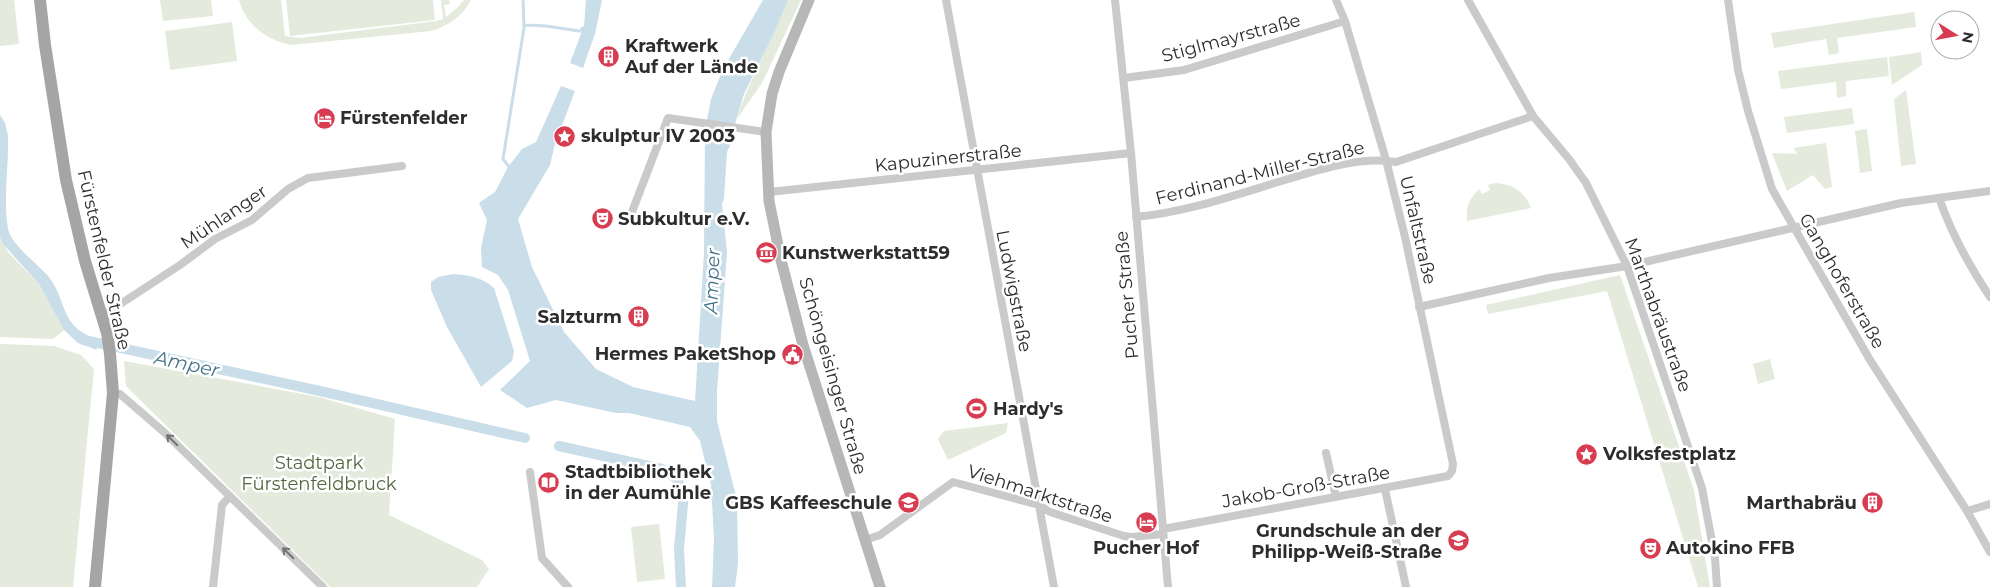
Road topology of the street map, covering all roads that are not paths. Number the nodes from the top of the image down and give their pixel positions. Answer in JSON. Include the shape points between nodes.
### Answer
{"nodes":[{"id":1,"x":40,"y":0,"type":"edge"},
{"id":2,"x":809,"y":0,"type":"edge"},
{"id":3,"x":946,"y":0,"type":"edge"},
{"id":4,"x":1115,"y":0,"type":"edge"},
{"id":5,"x":1336,"y":0,"type":"edge"},
{"id":6,"x":1468,"y":0,"type":"edge"},
{"id":7,"x":1728,"y":0,"type":"edge"},
{"id":8,"x":1345,"y":21,"type":"junction"},
{"id":9,"x":1124,"y":78,"type":"junction"},
{"id":10,"x":1533,"y":116,"type":"junction"},
{"id":11,"x":766,"y":132,"type":"junction"},
{"id":12,"x":1131,"y":153,"type":"junction"},
{"id":13,"x":1386,"y":160,"type":"junction"},
{"id":14,"x":402,"y":166,"type":"dead end"},
{"id":15,"x":978,"y":169,"type":"junction"},
{"id":16,"x":1990,"y":191,"type":"edge"},
{"id":17,"x":769,"y":192,"type":"junction"},
{"id":18,"x":1939,"y":198,"type":"junction"},
{"id":19,"x":632,"y":212,"type":"dead end"},
{"id":20,"x":1136,"y":217,"type":"junction"},
{"id":21,"x":1794,"y":229,"type":"junction"},
{"id":22,"x":1627,"y":266,"type":"junction"},
{"id":23,"x":1990,"y":297,"type":"edge"},
{"id":24,"x":1419,"y":307,"type":"junction"},
{"id":25,"x":102,"y":316,"type":"junction"},
{"id":26,"x":113,"y":393,"type":"junction"},
{"id":27,"x":1326,"y":453,"type":"dead end"},
{"id":28,"x":1452,"y":471,"type":"joint"},
{"id":29,"x":530,"y":472,"type":"dead end"},
{"id":30,"x":1385,"y":489,"type":"junction"},
{"id":31,"x":230,"y":496,"type":"junction"},
{"id":32,"x":1336,"y":497,"type":"junction"},
{"id":33,"x":1990,"y":504,"type":"edge"},
{"id":34,"x":1039,"y":505,"type":"junction"},
{"id":35,"x":1967,"y":511,"type":"junction"},
{"id":36,"x":1163,"y":532,"type":"junction"},
{"id":37,"x":865,"y":540,"type":"junction"},
{"id":38,"x":1990,"y":552,"type":"edge"},
{"id":39,"x":95,"y":587,"type":"edge"},
{"id":40,"x":213,"y":587,"type":"edge"},
{"id":41,"x":323,"y":587,"type":"edge"},
{"id":42,"x":568,"y":587,"type":"edge"},
{"id":43,"x":880,"y":587,"type":"edge"},
{"id":44,"x":1054,"y":587,"type":"edge"},
{"id":45,"x":1168,"y":587,"type":"edge"},
{"id":46,"x":1406,"y":587,"type":"edge"},
{"id":47,"x":1717,"y":587,"type":"edge"}],
"edges":[{"from":1,"to":25,"type":"main road","name":"Fürstenfelder Straße","via":[[66,180]]},
{"from":2,"to":11,"type":"street","name":"Schöngeisinger Straße","via":[[776,81]]},
{"from":3,"to":15,"type":"street","name":"Ludwigstraße"},
{"from":4,"to":9,"type":"street","name":"Pucher Straße"},
{"from":5,"to":8,"type":"street","name":"Unfaltstraße"},
{"from":6,"to":10,"type":"street","name":"Marthabräustraße"},
{"from":7,"to":21,"type":"street","name":"Ganghoferstraße","via":[[1748,112],[1772,189]]},
{"from":8,"to":9,"type":"street","name":"Stiglmayrstraße","via":[[1178,72]]},
{"from":8,"to":13,"type":"street","name":"Unfaltstraße"},
{"from":9,"to":12,"type":"street","name":"Pucher Straße"},
{"from":10,"to":13,"type":"street","name":"Ferdinand-Miller-Straße","via":[[1396,162]]},
{"from":10,"to":22,"type":"street","name":"Marthabräustraße","via":[[1586,183]]},
{"from":11,"to":17,"type":"street","name":"Schöngeisinger Straße"},
{"from":11,"to":19,"type":"street","via":[[668,118]]},
{"from":12,"to":15,"type":"street","name":"Kapuzinerstraße"},
{"from":12,"to":20,"type":"street","name":"Pucher Straße"},
{"from":13,"to":20,"type":"street","name":"Ferdinand-Miller-Straße","via":[[1336,166],[1178,212]]},
{"from":13,"to":24,"type":"street","name":"Unfaltstraße"},
{"from":14,"to":25,"type":"street","name":"Mühlanger","via":[[308,178],[288,189],[261,214],[215,239]]},
{"from":15,"to":17,"type":"street","name":"Kapuzinerstraße"},
{"from":15,"to":34,"type":"street","name":"Ludwigstraße"},
{"from":16,"to":18,"type":"street"},
{"from":17,"to":37,"type":"street","name":"Schöngeisinger Straße","via":[[774,227],[800,333]]},
{"from":18,"to":21,"type":"street","via":[[1901,203]]},
{"from":18,"to":23,"type":"street","via":[[1951,232]]},
{"from":20,"to":36,"type":"street","name":"Pucher Straße"},
{"from":21,"to":22,"type":"street"},
{"from":21,"to":35,"type":"street","name":"Ganghoferstraße","via":[[1870,360]]},
{"from":22,"to":24,"type":"street","via":[[1549,278]]},
{"from":22,"to":47,"type":"street","name":"Marthabräustraße","via":[[1702,488]]},
{"from":24,"to":28,"type":"street","name":"Unfaltstraße"},
{"from":25,"to":26,"type":"main road","name":"Fürstenfelder Straße","via":[[110,354]]},
{"from":31,"to":26,"type":"street","one_way":true,"via":[[120,394]]},
{"from":26,"to":39,"type":"main road","name":"Fürstenfelder Straße"},
{"from":27,"to":32,"type":"street"},
{"from":28,"to":30,"type":"street","name":"Jakob-Groß-Straße","via":[[1448,476]]},
{"from":29,"to":42,"type":"street","via":[[542,558]]},
{"from":30,"to":32,"type":"street","name":"Jakob-Groß-Straße"},
{"from":30,"to":46,"type":"street"},
{"from":31,"to":40,"type":"street","via":[[222,505]]},
{"from":41,"to":31,"type":"street","one_way":true},
{"from":32,"to":36,"type":"street","name":"Jakob-Groß-Straße"},
{"from":33,"to":35,"type":"street"},
{"from":34,"to":36,"type":"street","name":"Viehmarktstraße","via":[[1050,512],[1124,536]]},
{"from":34,"to":37,"type":"street","name":"Viehmarktstraße","via":[[953,482],[880,536]]},
{"from":34,"to":44,"type":"street","name":"Ludwigstraße"},
{"from":35,"to":38,"type":"street","name":"Ganghoferstraße"},
{"from":36,"to":45,"type":"street","name":"Pucher Straße"},
{"from":37,"to":43,"type":"street","name":"Schöngeisinger Straße"}]}
